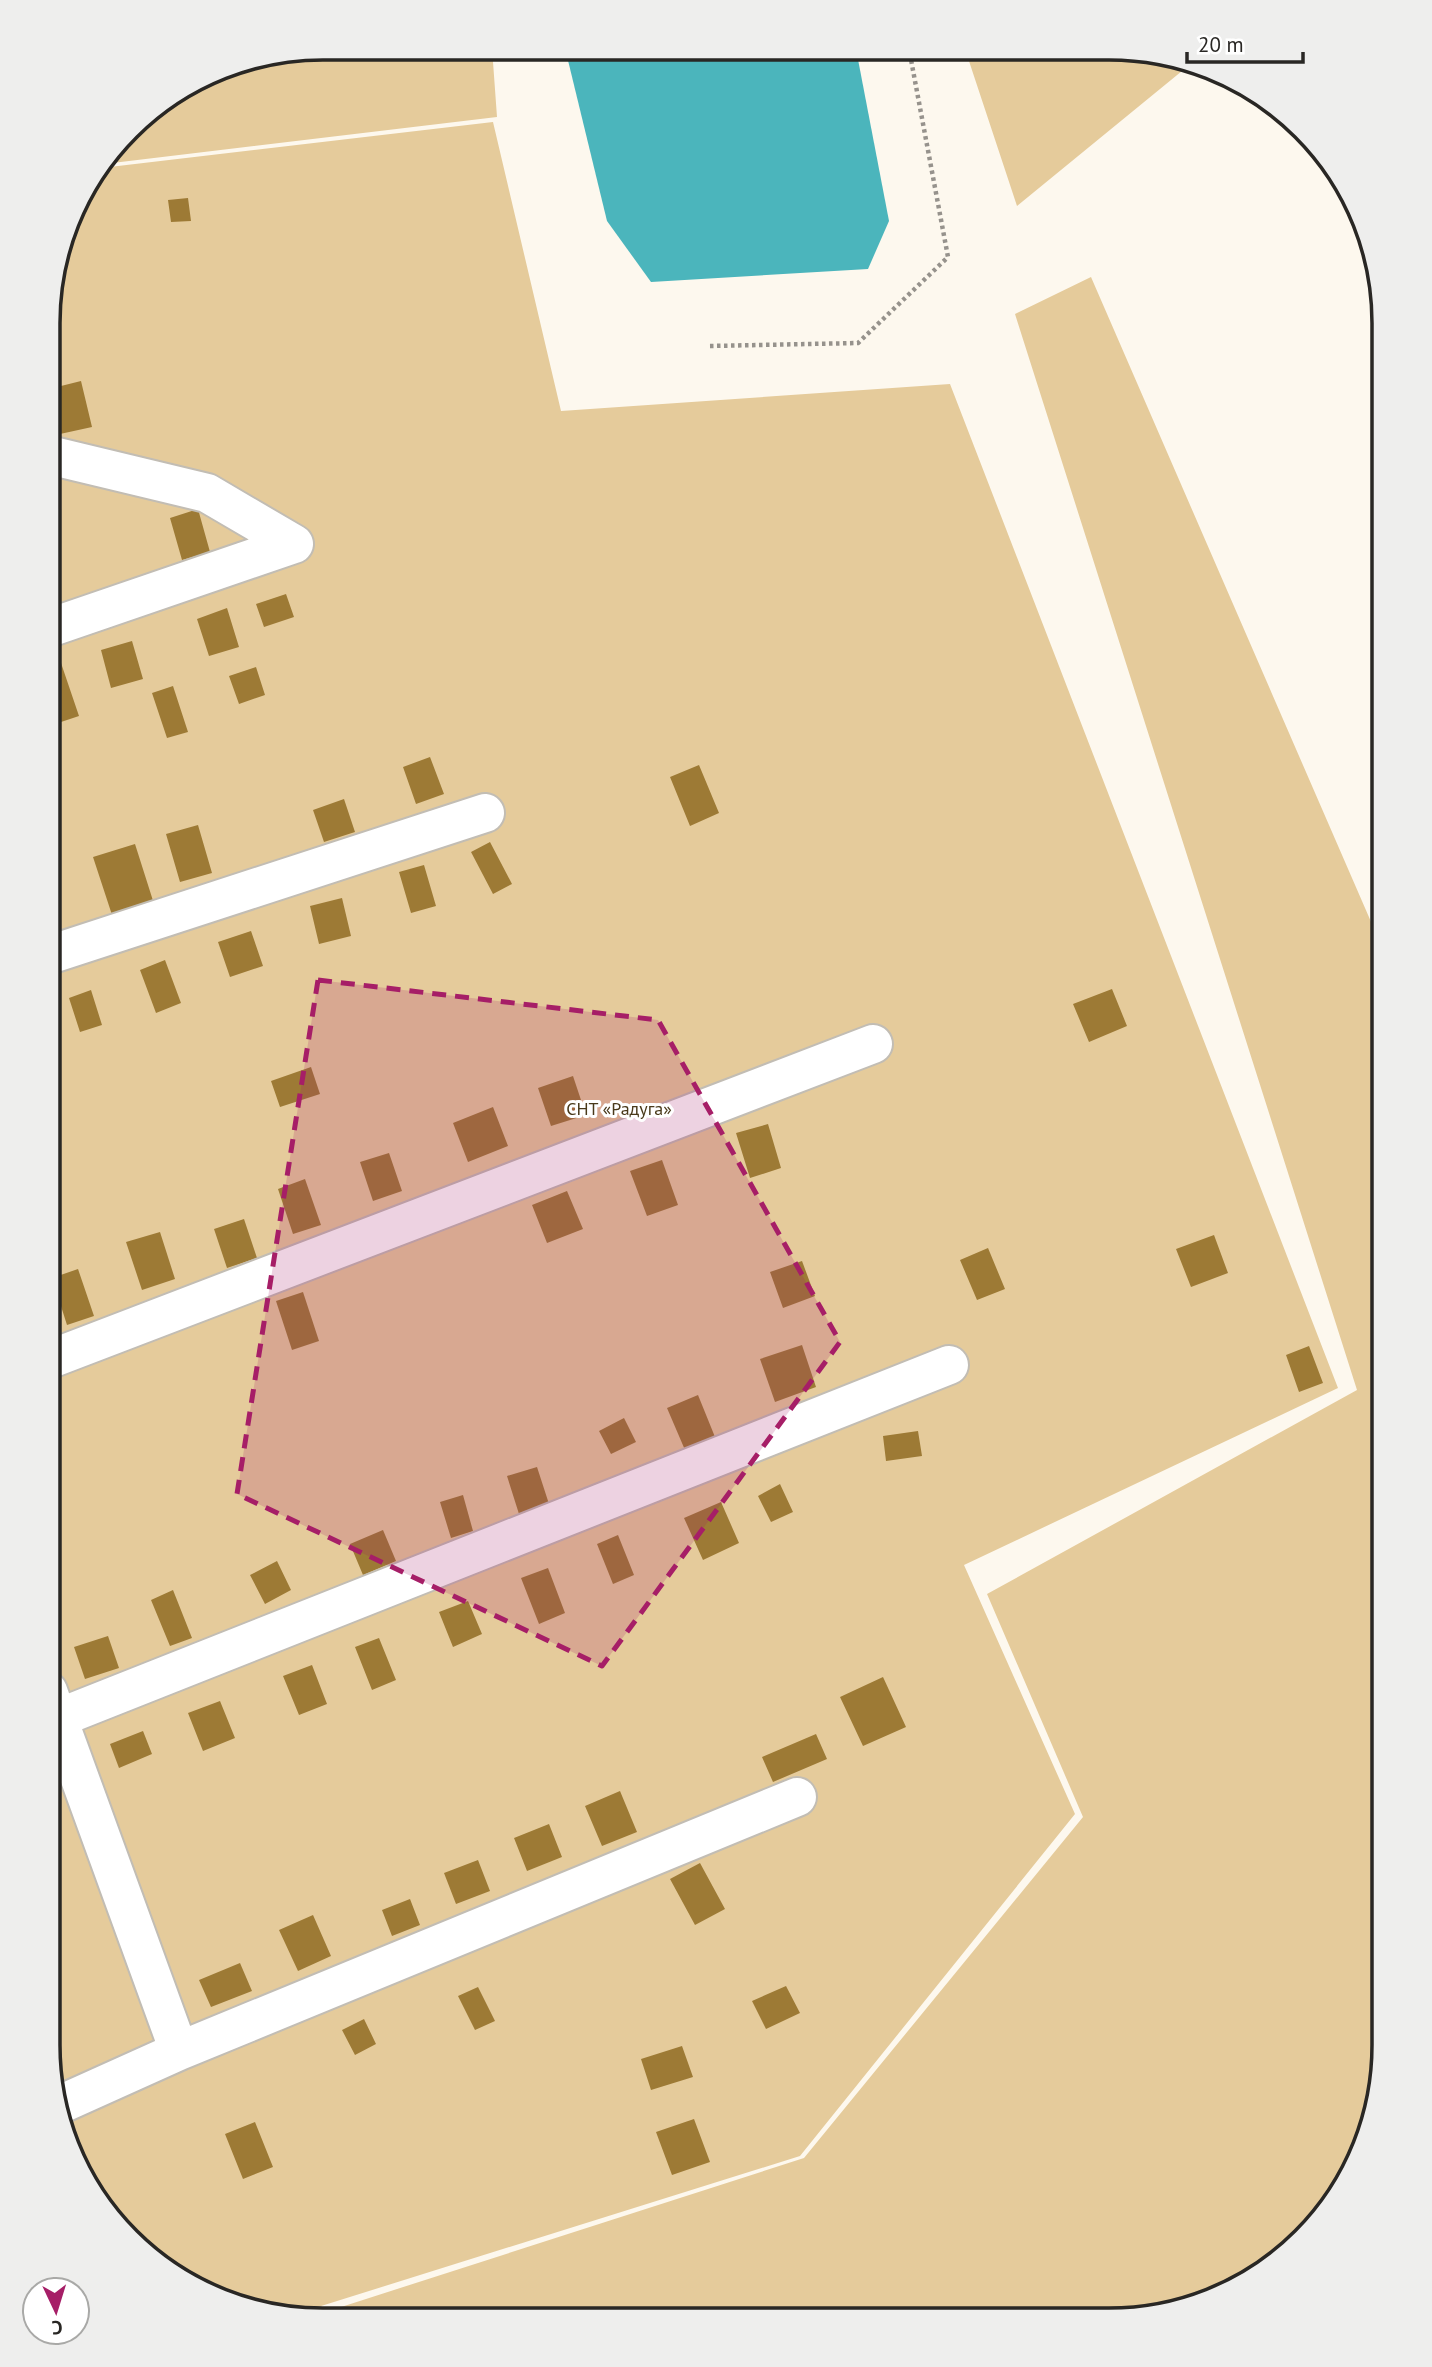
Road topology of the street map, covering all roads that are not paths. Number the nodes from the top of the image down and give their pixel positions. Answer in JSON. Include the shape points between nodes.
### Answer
{"nodes":[{"id":1,"x":60,"y":458,"type":"edge"},
{"id":2,"x":60,"y":624,"type":"edge"},
{"id":3,"x":485,"y":813,"type":"dead end"},
{"id":4,"x":60,"y":951,"type":"edge"},
{"id":5,"x":873,"y":1044,"type":"dead end"},
{"id":6,"x":60,"y":1355,"type":"edge"},
{"id":7,"x":949,"y":1365,"type":"dead end"},
{"id":8,"x":60,"y":1702,"type":"edge"},
{"id":9,"x":60,"y":1727,"type":"edge"},
{"id":10,"x":797,"y":1797,"type":"dead end"},
{"id":11,"x":179,"y":2051,"type":"junction"},
{"id":12,"x":66,"y":2102,"type":"edge"}],
"edges":[{"from":1,"to":2,"type":"street","via":[[207,493],[294,544]]},
{"from":3,"to":4,"type":"street"},
{"from":5,"to":6,"type":"street"},
{"from":7,"to":8,"type":"street"},
{"from":9,"to":11,"type":"street"},
{"from":10,"to":11,"type":"street"},
{"from":11,"to":12,"type":"street"}]}
